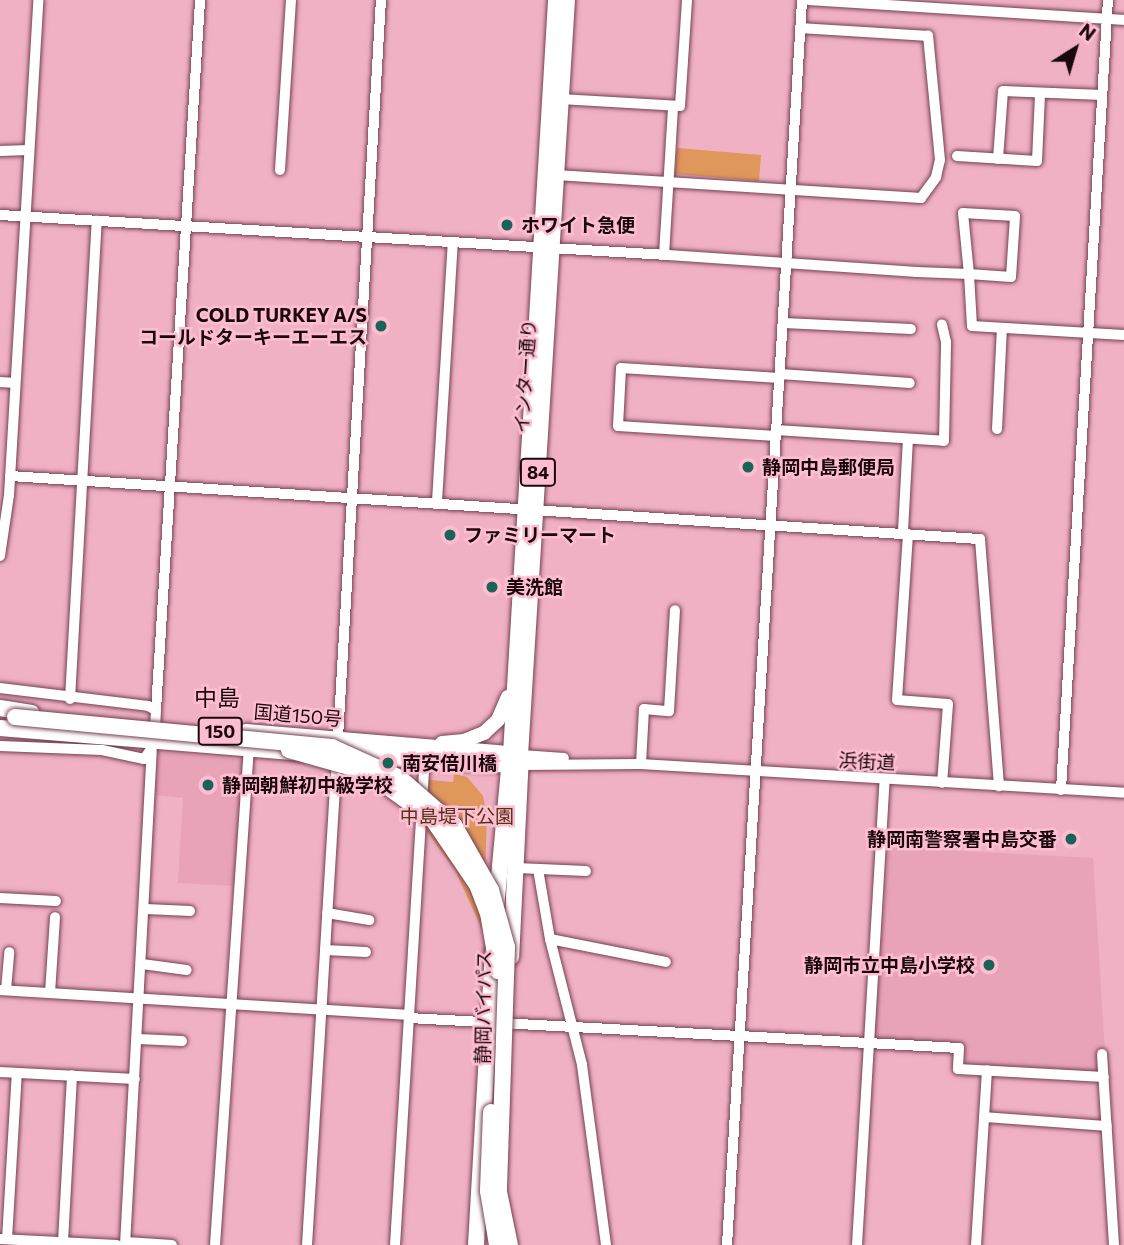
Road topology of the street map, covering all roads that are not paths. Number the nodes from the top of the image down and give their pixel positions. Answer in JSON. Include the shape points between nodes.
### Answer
{"nodes":[{"id":1,"x":38,"y":0,"type":"edge"},
{"id":2,"x":200,"y":0,"type":"edge"},
{"id":3,"x":291,"y":0,"type":"edge"},
{"id":4,"x":381,"y":0,"type":"edge"},
{"id":5,"x":555,"y":0,"type":"edge"},
{"id":6,"x":568,"y":0,"type":"edge"},
{"id":7,"x":687,"y":0,"type":"edge"},
{"id":8,"x":802,"y":0,"type":"edge"},
{"id":9,"x":809,"y":0,"type":"edge"},
{"id":10,"x":1108,"y":0,"type":"edge"},
{"id":11,"x":937,"y":4,"type":"edge"},
{"id":12,"x":1107,"y":19,"type":"junction"},
{"id":13,"x":1124,"y":20,"type":"edge"},
{"id":14,"x":800,"y":28,"type":"junction"},
{"id":15,"x":1040,"y":94,"type":"junction"},
{"id":16,"x":1102,"y":95,"type":"junction"},
{"id":17,"x":561,"y":99,"type":"junction"},
{"id":18,"x":673,"y":106,"type":"junction"},
{"id":19,"x":0,"y":150,"type":"edge"},
{"id":20,"x":29,"y":150,"type":"junction"},
{"id":21,"x":957,"y":156,"type":"dead end"},
{"id":22,"x":998,"y":159,"type":"junction"},
{"id":23,"x":280,"y":170,"type":"dead end"},
{"id":24,"x":556,"y":175,"type":"junction"},
{"id":25,"x":667,"y":183,"type":"junction"},
{"id":26,"x":791,"y":190,"type":"junction"},
{"id":27,"x":0,"y":215,"type":"edge"},
{"id":28,"x":25,"y":217,"type":"junction"},
{"id":29,"x":97,"y":221,"type":"junction"},
{"id":30,"x":187,"y":226,"type":"junction"},
{"id":31,"x":366,"y":237,"type":"junction"},
{"id":32,"x":453,"y":243,"type":"junction"},
{"id":33,"x":546,"y":248,"type":"junction"},
{"id":34,"x":664,"y":255,"type":"junction"},
{"id":35,"x":787,"y":262,"type":"junction"},
{"id":36,"x":969,"y":274,"type":"junction"},
{"id":37,"x":784,"y":323,"type":"junction"},
{"id":38,"x":942,"y":324,"type":"dead end"},
{"id":39,"x":1002,"y":328,"type":"junction"},
{"id":40,"x":911,"y":329,"type":"dead end"},
{"id":41,"x":1088,"y":333,"type":"junction"},
{"id":42,"x":1124,"y":335,"type":"edge"},
{"id":43,"x":780,"y":376,"type":"junction"},
{"id":44,"x":0,"y":382,"type":"edge"},
{"id":45,"x":15,"y":383,"type":"junction"},
{"id":46,"x":910,"y":383,"type":"dead end"},
{"id":47,"x":997,"y":429,"type":"dead end"},
{"id":48,"x":776,"y":433,"type":"junction"},
{"id":49,"x":908,"y":439,"type":"junction"},
{"id":50,"x":10,"y":476,"type":"junction"},
{"id":51,"x":82,"y":480,"type":"junction"},
{"id":52,"x":170,"y":485,"type":"junction"},
{"id":53,"x":4,"y":494,"type":"edge"},
{"id":54,"x":350,"y":496,"type":"junction"},
{"id":55,"x":438,"y":501,"type":"junction"},
{"id":56,"x":530,"y":508,"type":"junction"},
{"id":57,"x":771,"y":524,"type":"junction"},
{"id":58,"x":905,"y":533,"type":"junction"},
{"id":59,"x":0,"y":556,"type":"edge"},
{"id":60,"x":675,"y":610,"type":"dead end"},
{"id":61,"x":512,"y":680,"type":"junction"},
{"id":62,"x":0,"y":688,"type":"edge"},
{"id":63,"x":70,"y":699,"type":"junction"},
{"id":64,"x":0,"y":709,"type":"edge"},
{"id":65,"x":156,"y":710,"type":"junction"},
{"id":66,"x":6,"y":721,"type":"edge"},
{"id":67,"x":153,"y":740,"type":"junction"},
{"id":68,"x":357,"y":742,"type":"junction"},
{"id":69,"x":0,"y":746,"type":"edge"},
{"id":70,"x":337,"y":747,"type":"junction"},
{"id":71,"x":249,"y":751,"type":"junction"},
{"id":72,"x":425,"y":760,"type":"junction"},
{"id":73,"x":515,"y":760,"type":"junction"},
{"id":74,"x":456,"y":763,"type":"junction"},
{"id":75,"x":641,"y":764,"type":"junction"},
{"id":76,"x":757,"y":772,"type":"junction"},
{"id":77,"x":885,"y":779,"type":"junction"},
{"id":78,"x":942,"y":783,"type":"junction"},
{"id":79,"x":999,"y":786,"type":"junction"},
{"id":80,"x":1060,"y":790,"type":"junction"},
{"id":81,"x":1124,"y":793,"type":"edge"},
{"id":82,"x":502,"y":851,"type":"junction"},
{"id":83,"x":517,"y":867,"type":"junction"},
{"id":84,"x":538,"y":869,"type":"junction"},
{"id":85,"x":586,"y":871,"type":"dead end"},
{"id":86,"x":0,"y":898,"type":"edge"},
{"id":87,"x":56,"y":901,"type":"dead end"},
{"id":88,"x":146,"y":909,"type":"junction"},
{"id":89,"x":190,"y":911,"type":"dead end"},
{"id":90,"x":327,"y":913,"type":"junction"},
{"id":91,"x":55,"y":917,"type":"dead end"},
{"id":92,"x":369,"y":920,"type":"dead end"},
{"id":93,"x":550,"y":939,"type":"junction"},
{"id":94,"x":325,"y":950,"type":"junction"},
{"id":95,"x":9,"y":952,"type":"dead end"},
{"id":96,"x":366,"y":952,"type":"dead end"},
{"id":97,"x":666,"y":962,"type":"dead end"},
{"id":98,"x":142,"y":964,"type":"junction"},
{"id":99,"x":187,"y":970,"type":"dead end"},
{"id":100,"x":3,"y":990,"type":"edge"},
{"id":101,"x":50,"y":993,"type":"junction"},
{"id":102,"x":140,"y":998,"type":"junction"},
{"id":103,"x":230,"y":1004,"type":"junction"},
{"id":104,"x":321,"y":1010,"type":"junction"},
{"id":105,"x":409,"y":1016,"type":"junction"},
{"id":106,"x":486,"y":1020,"type":"junction"},
{"id":107,"x":506,"y":1021,"type":"junction"},
{"id":108,"x":573,"y":1025,"type":"junction"},
{"id":109,"x":739,"y":1035,"type":"junction"},
{"id":110,"x":138,"y":1039,"type":"junction"},
{"id":111,"x":182,"y":1041,"type":"dead end"},
{"id":112,"x":869,"y":1043,"type":"junction"},
{"id":113,"x":1102,"y":1054,"type":"dead end"},
{"id":114,"x":987,"y":1070,"type":"junction"},
{"id":115,"x":0,"y":1072,"type":"edge"},
{"id":116,"x":17,"y":1073,"type":"junction"},
{"id":117,"x":72,"y":1075,"type":"junction"},
{"id":118,"x":1104,"y":1077,"type":"junction"},
{"id":119,"x":135,"y":1079,"type":"junction"},
{"id":120,"x":984,"y":1117,"type":"junction"},
{"id":121,"x":1107,"y":1126,"type":"junction"},
{"id":122,"x":1110,"y":1170,"type":"junction"},
{"id":123,"x":1124,"y":1170,"type":"edge"},
{"id":124,"x":4,"y":1239,"type":"edge"},
{"id":125,"x":63,"y":1242,"type":"junction"},
{"id":126,"x":123,"y":1244,"type":"edge"},
{"id":127,"x":172,"y":1245,"type":"edge"},
{"id":128,"x":215,"y":1245,"type":"edge"},
{"id":129,"x":307,"y":1245,"type":"edge"},
{"id":130,"x":395,"y":1245,"type":"edge"},
{"id":131,"x":477,"y":1245,"type":"edge"},
{"id":132,"x":495,"y":1245,"type":"edge"},
{"id":133,"x":510,"y":1245,"type":"edge"},
{"id":134,"x":606,"y":1245,"type":"edge"},
{"id":135,"x":727,"y":1245,"type":"edge"},
{"id":136,"x":857,"y":1245,"type":"edge"},
{"id":137,"x":976,"y":1245,"type":"edge"},
{"id":138,"x":1114,"y":1245,"type":"edge"}],
"edges":[{"from":1,"to":20,"type":"street"},
{"from":2,"to":30,"type":"street"},
{"from":3,"to":23,"type":"street"},
{"from":4,"to":31,"type":"street"},
{"from":5,"to":33,"type":"main road","name":"インター通り","number":"84"},
{"from":6,"to":17,"type":"main road","name":"インター通り","number":"84"},
{"from":7,"to":18,"type":"street","via":[[680,106]]},
{"from":8,"to":14,"type":"street"},
{"from":9,"to":11,"type":"street"},
{"from":10,"to":12,"type":"street"},
{"from":11,"to":12,"type":"street"},
{"from":12,"to":13,"type":"street"},
{"from":12,"to":16,"type":"street"},
{"from":14,"to":26,"type":"street"},
{"from":14,"to":26,"type":"street","via":[[929,36],[940,160],[936,177],[921,198]]},
{"from":15,"to":16,"type":"street"},
{"from":15,"to":22,"type":"street","via":[[1003,91]]},
{"from":15,"to":22,"type":"street","via":[[1037,161]]},
{"from":16,"to":41,"type":"street"},
{"from":17,"to":18,"type":"street"},
{"from":17,"to":24,"type":"main road","name":"インター通り","number":"84"},
{"from":18,"to":25,"type":"street"},
{"from":19,"to":20,"type":"street"},
{"from":20,"to":28,"type":"street"},
{"from":21,"to":22,"type":"street"},
{"from":24,"to":25,"type":"street"},
{"from":24,"to":33,"type":"main road","name":"インター通り","number":"84"},
{"from":25,"to":26,"type":"street"},
{"from":25,"to":34,"type":"street"},
{"from":26,"to":35,"type":"street"},
{"from":27,"to":28,"type":"street"},
{"from":28,"to":29,"type":"street"},
{"from":28,"to":45,"type":"street"},
{"from":29,"to":30,"type":"street"},
{"from":29,"to":51,"type":"street"},
{"from":30,"to":31,"type":"street"},
{"from":30,"to":52,"type":"street"},
{"from":31,"to":32,"type":"street"},
{"from":31,"to":54,"type":"street"},
{"from":32,"to":33,"type":"street"},
{"from":32,"to":55,"type":"street"},
{"from":33,"to":34,"type":"street"},
{"from":33,"to":56,"type":"main road","name":"インター通り","number":"84"},
{"from":34,"to":35,"type":"street"},
{"from":35,"to":36,"type":"street"},
{"from":35,"to":37,"type":"street"},
{"from":36,"to":36,"type":"street","via":[[963,214],[1015,216],[1012,277]]},
{"from":36,"to":39,"type":"street","via":[[972,326]]},
{"from":37,"to":40,"type":"street"},
{"from":37,"to":43,"type":"street"},
{"from":38,"to":49,"type":"street","via":[[946,342],[944,441]]},
{"from":39,"to":41,"type":"street"},
{"from":39,"to":47,"type":"street"},
{"from":41,"to":42,"type":"street"},
{"from":41,"to":80,"type":"street"},
{"from":43,"to":46,"type":"street"},
{"from":43,"to":48,"type":"street"},
{"from":43,"to":48,"type":"street","via":[[621,369],[618,426]]},
{"from":44,"to":45,"type":"street"},
{"from":45,"to":50,"type":"street"},
{"from":48,"to":49,"type":"street"},
{"from":48,"to":57,"type":"street"},
{"from":49,"to":58,"type":"street"},
{"from":50,"to":51,"type":"street"},
{"from":50,"to":53,"type":"street"},
{"from":51,"to":52,"type":"street"},
{"from":51,"to":63,"type":"street"},
{"from":52,"to":54,"type":"street"},
{"from":52,"to":65,"type":"street"},
{"from":53,"to":59,"type":"street"},
{"from":54,"to":55,"type":"street"},
{"from":54,"to":70,"type":"street"},
{"from":55,"to":56,"type":"street"},
{"from":56,"to":57,"type":"street"},
{"from":56,"to":61,"type":"main road","name":"インター通り","number":"84"},
{"from":56,"to":73,"type":"main road","name":"インター通り","number":"84"},
{"from":57,"to":58,"type":"street"},
{"from":57,"to":76,"type":"street"},
{"from":58,"to":78,"type":"street","via":[[897,700],[948,704]]},
{"from":58,"to":79,"type":"street","via":[[980,539]]},
{"from":60,"to":75,"type":"street","via":[[669,711],[644,709]]},
{"from":61,"to":68,"type":"main road","via":[[498,720],[474,738],[447,743]]},
{"from":61,"to":73,"type":"main road","name":"インター通り","number":"84"},
{"from":62,"to":63,"type":"street"},
{"from":63,"to":65,"type":"street"},
{"from":64,"to":67,"type":"highway","name":"国道150号","number":"150"},
{"from":65,"to":67,"type":"street"},
{"from":66,"to":67,"type":"highway","name":"国道150号","number":"150"},
{"from":66,"to":132,"type":"highway","name":"静岡バイパス","number":"150","bridge":true,"via":[[328,758],[381,779],[433,820],[471,871],[496,951],[488,1191]]},
{"from":66,"to":133,"type":"highway","name":"静岡バイパス","number":"150","bridge":true,"via":[[332,747],[400,778],[454,825],[491,890],[507,947],[499,1192]]},
{"from":67,"to":69,"type":"street","via":[[144,759],[102,750]]},
{"from":67,"to":70,"type":"highway","name":"国道150号","number":"150"},
{"from":67,"to":71,"type":"highway","name":"国道150号","number":"150"},
{"from":67,"to":88,"type":"street"},
{"from":68,"to":70,"type":"highway","name":"国道150号","number":"150"},
{"from":68,"to":73,"type":"highway","name":"国道150号","number":"150"},
{"from":70,"to":71,"type":"highway","name":"国道150号","number":"150"},
{"from":70,"to":72,"type":"highway","name":"国道150号","number":"150"},
{"from":70,"to":90,"type":"street"},
{"from":71,"to":103,"type":"street"},
{"from":72,"to":74,"type":"highway","name":"国道150号","number":"150"},
{"from":72,"to":105,"type":"street"},
{"from":73,"to":74,"type":"highway","name":"国道150号","number":"150"},
{"from":73,"to":75,"type":"street","name":"浜街道"},
{"from":73,"to":82,"type":"highway","name":"国道150号","number":"150"},
{"from":73,"to":83,"type":"highway","number":"150"},
{"from":74,"to":82,"type":"highway","name":"国道150号","number":"150","via":[[488,769],[498,779]]},
{"from":75,"to":76,"type":"street","name":"浜街道"},
{"from":76,"to":77,"type":"street","name":"浜街道"},
{"from":76,"to":109,"type":"street"},
{"from":77,"to":78,"type":"street","name":"浜街道"},
{"from":77,"to":112,"type":"street"},
{"from":78,"to":79,"type":"street","name":"浜街道"},
{"from":79,"to":80,"type":"street","name":"浜街道"},
{"from":80,"to":81,"type":"street","name":"浜街道"},
{"from":82,"to":106,"type":"highway","name":"国道150号","number":"150"},
{"from":83,"to":84,"type":"street"},
{"from":83,"to":107,"type":"highway","number":"150"},
{"from":84,"to":85,"type":"street"},
{"from":84,"to":93,"type":"street"},
{"from":86,"to":87,"type":"street"},
{"from":88,"to":89,"type":"street"},
{"from":88,"to":98,"type":"street"},
{"from":90,"to":92,"type":"street"},
{"from":90,"to":94,"type":"street"},
{"from":91,"to":101,"type":"street"},
{"from":93,"to":97,"type":"street"},
{"from":93,"to":108,"type":"street"},
{"from":94,"to":96,"type":"street"},
{"from":94,"to":104,"type":"street"},
{"from":95,"to":100,"type":"street"},
{"from":98,"to":99,"type":"street"},
{"from":98,"to":102,"type":"street"},
{"from":100,"to":101,"type":"street"},
{"from":101,"to":102,"type":"street"},
{"from":102,"to":103,"type":"street"},
{"from":102,"to":110,"type":"street"},
{"from":103,"to":104,"type":"street"},
{"from":103,"to":128,"type":"street"},
{"from":104,"to":105,"type":"street"},
{"from":104,"to":129,"type":"street"},
{"from":105,"to":106,"type":"street"},
{"from":105,"to":130,"type":"street"},
{"from":106,"to":107,"type":"street"},
{"from":106,"to":131,"type":"highway","name":"国道150号","number":"150"},
{"from":107,"to":108,"type":"street"},
{"from":107,"to":132,"type":"highway","number":"150"},
{"from":108,"to":109,"type":"street"},
{"from":108,"to":134,"type":"street"},
{"from":109,"to":112,"type":"street"},
{"from":109,"to":135,"type":"street"},
{"from":110,"to":111,"type":"street"},
{"from":110,"to":119,"type":"street"},
{"from":112,"to":114,"type":"street","via":[[960,1048],[958,1069]]},
{"from":112,"to":136,"type":"street"},
{"from":113,"to":118,"type":"street"},
{"from":114,"to":118,"type":"street"},
{"from":114,"to":120,"type":"street"},
{"from":115,"to":116,"type":"street"},
{"from":116,"to":117,"type":"street"},
{"from":116,"to":124,"type":"street"},
{"from":117,"to":119,"type":"street"},
{"from":117,"to":125,"type":"street"},
{"from":118,"to":121,"type":"street"},
{"from":119,"to":126,"type":"street"},
{"from":120,"to":121,"type":"street"},
{"from":120,"to":137,"type":"street"},
{"from":121,"to":122,"type":"street"},
{"from":122,"to":123,"type":"street"},
{"from":122,"to":138,"type":"street"},
{"from":124,"to":125,"type":"street"},
{"from":125,"to":126,"type":"street"},
{"from":126,"to":127,"type":"street"}]}
